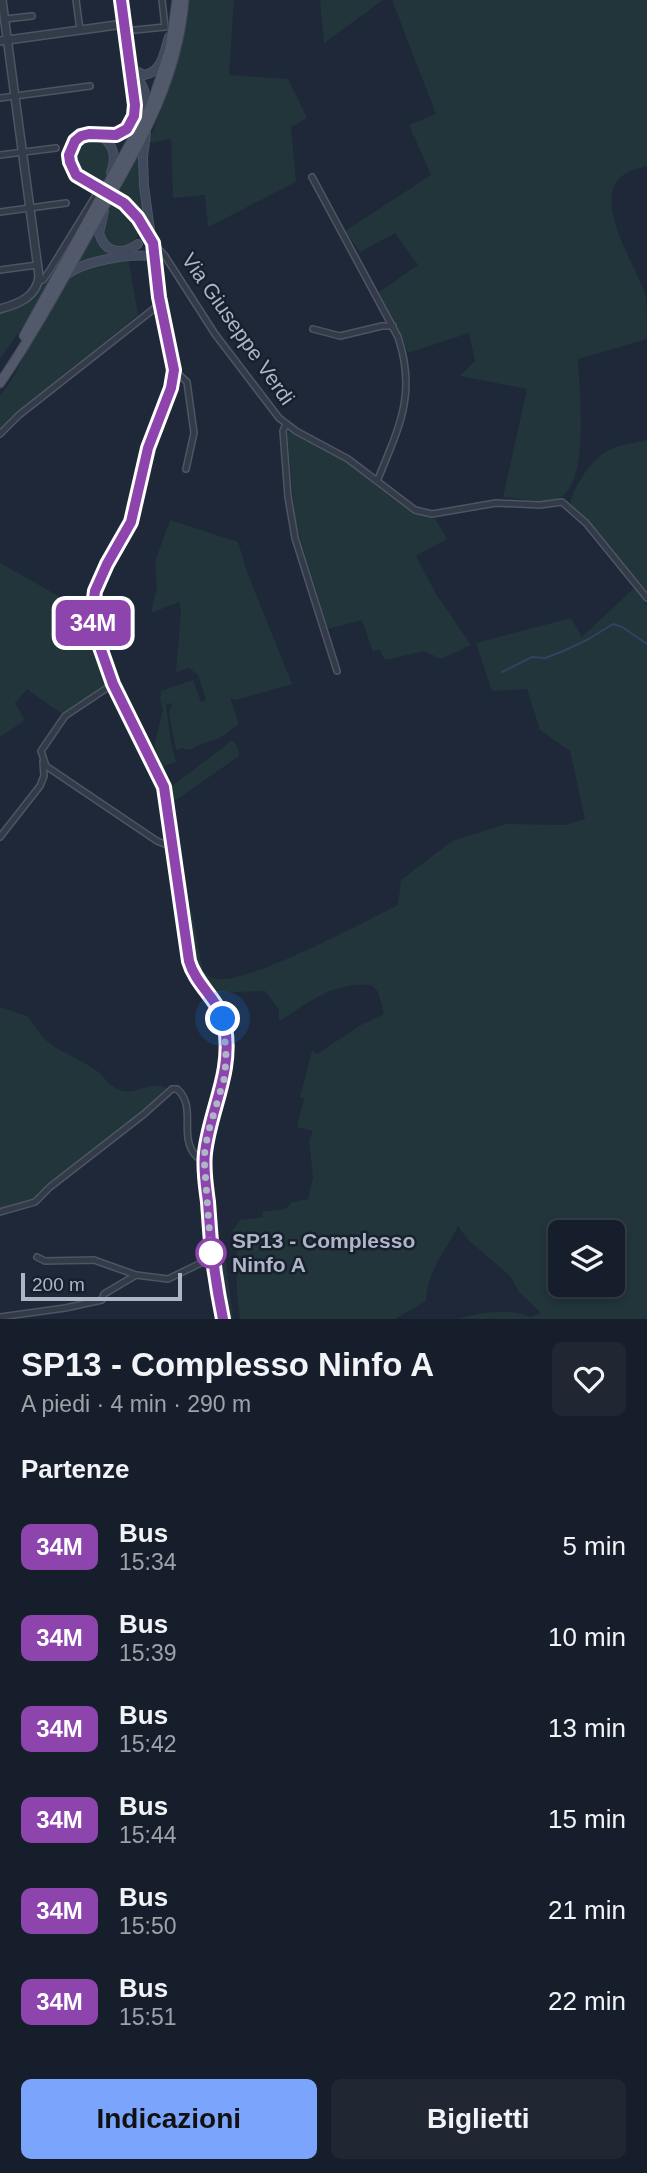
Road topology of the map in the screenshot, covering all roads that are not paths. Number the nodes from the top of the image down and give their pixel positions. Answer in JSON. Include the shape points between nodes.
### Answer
{"nodes":[{"id":1,"x":2,"y":0,"type":"edge"},
{"id":2,"x":76,"y":0,"type":"edge"},
{"id":3,"x":121,"y":0,"type":"edge"},
{"id":4,"x":162,"y":0,"type":"edge"},
{"id":5,"x":177,"y":0,"type":"edge"},
{"id":6,"x":184,"y":0,"type":"edge"},
{"id":7,"x":32,"y":16,"type":"dead end"},
{"id":8,"x":176,"y":18,"type":"junction"},
{"id":9,"x":5,"y":19,"type":"junction"},
{"id":10,"x":124,"y":27,"type":"junction"},
{"id":11,"x":80,"y":30,"type":"junction"},
{"id":12,"x":4,"y":41,"type":"edge"},
{"id":13,"x":131,"y":69,"type":"junction"},
{"id":14,"x":90,"y":86,"type":"dead end"},
{"id":15,"x":15,"y":96,"type":"junction"},
{"id":16,"x":0,"y":98,"type":"edge"},
{"id":17,"x":146,"y":131,"type":"junction"},
{"id":18,"x":99,"y":134,"type":"junction"},
{"id":19,"x":56,"y":148,"type":"dead end"},
{"id":20,"x":22,"y":152,"type":"junction"},
{"id":21,"x":125,"y":154,"type":"junction"},
{"id":22,"x":0,"y":155,"type":"edge"},
{"id":23,"x":312,"y":177,"type":"dead end"},
{"id":24,"x":105,"y":194,"type":"junction"},
{"id":25,"x":66,"y":203,"type":"dead end"},
{"id":26,"x":30,"y":208,"type":"junction"},
{"id":27,"x":0,"y":212,"type":"edge"},
{"id":28,"x":144,"y":227,"type":"junction"},
{"id":29,"x":153,"y":243,"type":"junction"},
{"id":30,"x":138,"y":244,"type":"junction"},
{"id":31,"x":129,"y":254,"type":"junction"},
{"id":32,"x":164,"y":256,"type":"junction"},
{"id":33,"x":154,"y":257,"type":"junction"},
{"id":34,"x":37,"y":265,"type":"junction"},
{"id":35,"x":0,"y":270,"type":"edge"},
{"id":36,"x":65,"y":276,"type":"junction"},
{"id":37,"x":38,"y":281,"type":"junction"},
{"id":38,"x":160,"y":304,"type":"junction"},
{"id":39,"x":0,"y":309,"type":"edge"},
{"id":40,"x":393,"y":326,"type":"junction"},
{"id":41,"x":313,"y":329,"type":"dead end"},
{"id":42,"x":174,"y":370,"type":"junction"},
{"id":43,"x":0,"y":373,"type":"edge"},
{"id":44,"x":0,"y":383,"type":"edge"},
{"id":45,"x":286,"y":424,"type":"junction"},
{"id":46,"x":0,"y":434,"type":"edge"},
{"id":47,"x":186,"y":470,"type":"dead end"},
{"id":48,"x":378,"y":480,"type":"junction"},
{"id":49,"x":647,"y":598,"type":"edge"},
{"id":50,"x":337,"y":671,"type":"dead end"},
{"id":51,"x":113,"y":684,"type":"junction"},
{"id":52,"x":43,"y":762,"type":"junction"},
{"id":53,"x":0,"y":837,"type":"edge"},
{"id":54,"x":174,"y":848,"type":"junction"},
{"id":55,"x":204,"y":1157,"type":"junction"},
{"id":56,"x":0,"y":1212,"type":"edge"},
{"id":57,"x":37,"y":1256,"type":"dead end"},
{"id":58,"x":212,"y":1260,"type":"junction"},
{"id":59,"x":136,"y":1275,"type":"junction"},
{"id":60,"x":0,"y":1317,"type":"edge"},
{"id":61,"x":223,"y":1319,"type":"edge"}],
"edges":[{"from":1,"to":9,"type":"street"},
{"from":2,"to":11,"type":"street"},
{"from":3,"to":10,"type":"main road"},
{"from":4,"to":10,"type":"street","via":[[165,27]]},
{"from":5,"to":8,"type":"main road"},
{"from":6,"to":17,"type":"main road","via":[[173,64]]},
{"from":7,"to":9,"type":"street"},
{"from":8,"to":13,"type":"main road","via":[[160,66],[148,75]]},
{"from":8,"to":21,"type":"main road","via":[[162,79]]},
{"from":9,"to":12,"type":"street"},
{"from":10,"to":11,"type":"street"},
{"from":10,"to":13,"type":"main road"},
{"from":11,"to":12,"type":"street"},
{"from":12,"to":15,"type":"street"},
{"from":13,"to":18,"type":"main road","via":[[135,111],[131,123],[116,135]]},
{"from":13,"to":21,"type":"main road","via":[[146,95]]},
{"from":14,"to":15,"type":"street"},
{"from":15,"to":16,"type":"street"},
{"from":15,"to":20,"type":"street"},
{"from":17,"to":24,"type":"main road"},
{"from":17,"to":29,"type":"main road","via":[[143,157]]},
{"from":18,"to":24,"type":"main road","via":[[110,143],[115,156]]},
{"from":18,"to":24,"type":"main road","via":[[81,136],[69,155],[76,175]]},
{"from":19,"to":20,"type":"street"},
{"from":20,"to":22,"type":"street"},
{"from":20,"to":26,"type":"street"},
{"from":21,"to":24,"type":"main road"},
{"from":23,"to":40,"type":"street"},
{"from":24,"to":28,"type":"main road","via":[[132,211]]},
{"from":24,"to":30,"type":"main road","via":[[99,228],[102,242],[119,252]]},
{"from":24,"to":36,"type":"main road"},
{"from":24,"to":37,"type":"street"},
{"from":24,"to":43,"type":"main road"},
{"from":25,"to":26,"type":"street"},
{"from":26,"to":27,"type":"street"},
{"from":26,"to":34,"type":"street"},
{"from":28,"to":29,"type":"main road"},
{"from":28,"to":30,"type":"main road"},
{"from":29,"to":32,"type":"street","name":"Via Giuseppe Verdi"},
{"from":29,"to":33,"type":"main road"},
{"from":30,"to":31,"type":"main road"},
{"from":31,"to":33,"type":"main road"},
{"from":31,"to":36,"type":"main road"},
{"from":32,"to":33,"type":"street"},
{"from":32,"to":45,"type":"street","name":"Via Giuseppe Verdi","via":[[242,372]]},
{"from":33,"to":38,"type":"main road"},
{"from":34,"to":35,"type":"street"},
{"from":34,"to":37,"type":"street"},
{"from":36,"to":44,"type":"main road"},
{"from":37,"to":39,"type":"street","via":[[30,295]]},
{"from":38,"to":42,"type":"main road"},
{"from":38,"to":46,"type":"street"},
{"from":40,"to":41,"type":"street","via":[[340,336]]},
{"from":40,"to":48,"type":"street","via":[[404,353],[407,394]]},
{"from":42,"to":47,"type":"street","via":[[187,382],[194,433]]},
{"from":42,"to":51,"type":"main road","via":[[148,448],[131,522],[92,603],[94,630]]},
{"from":45,"to":48,"type":"street","name":"Via Giuseppe Verdi"},
{"from":45,"to":50,"type":"street","via":[[286,471],[295,538]]},
{"from":48,"to":49,"type":"street","name":"Via Giuseppe Verdi","via":[[415,510],[432,514],[496,503],[562,502],[586,523]]},
{"from":51,"to":52,"type":"street","via":[[65,716],[41,751]]},
{"from":51,"to":54,"type":"main road","via":[[164,787]]},
{"from":52,"to":53,"type":"street","via":[[40,786]]},
{"from":52,"to":54,"type":"street"},
{"from":54,"to":55,"type":"main road","via":[[191,970],[220,1011],[225,1029],[225,1076]]},
{"from":55,"to":56,"type":"street","via":[[190,1150],[186,1101],[172,1089],[35,1202]]},
{"from":55,"to":58,"type":"main road"},
{"from":57,"to":59,"type":"street","via":[[45,1261],[94,1259]]},
{"from":58,"to":59,"type":"street","via":[[168,1279]]},
{"from":58,"to":61,"type":"main road"},
{"from":59,"to":60,"type":"street","via":[[104,1294],[102,1300]]}]}
